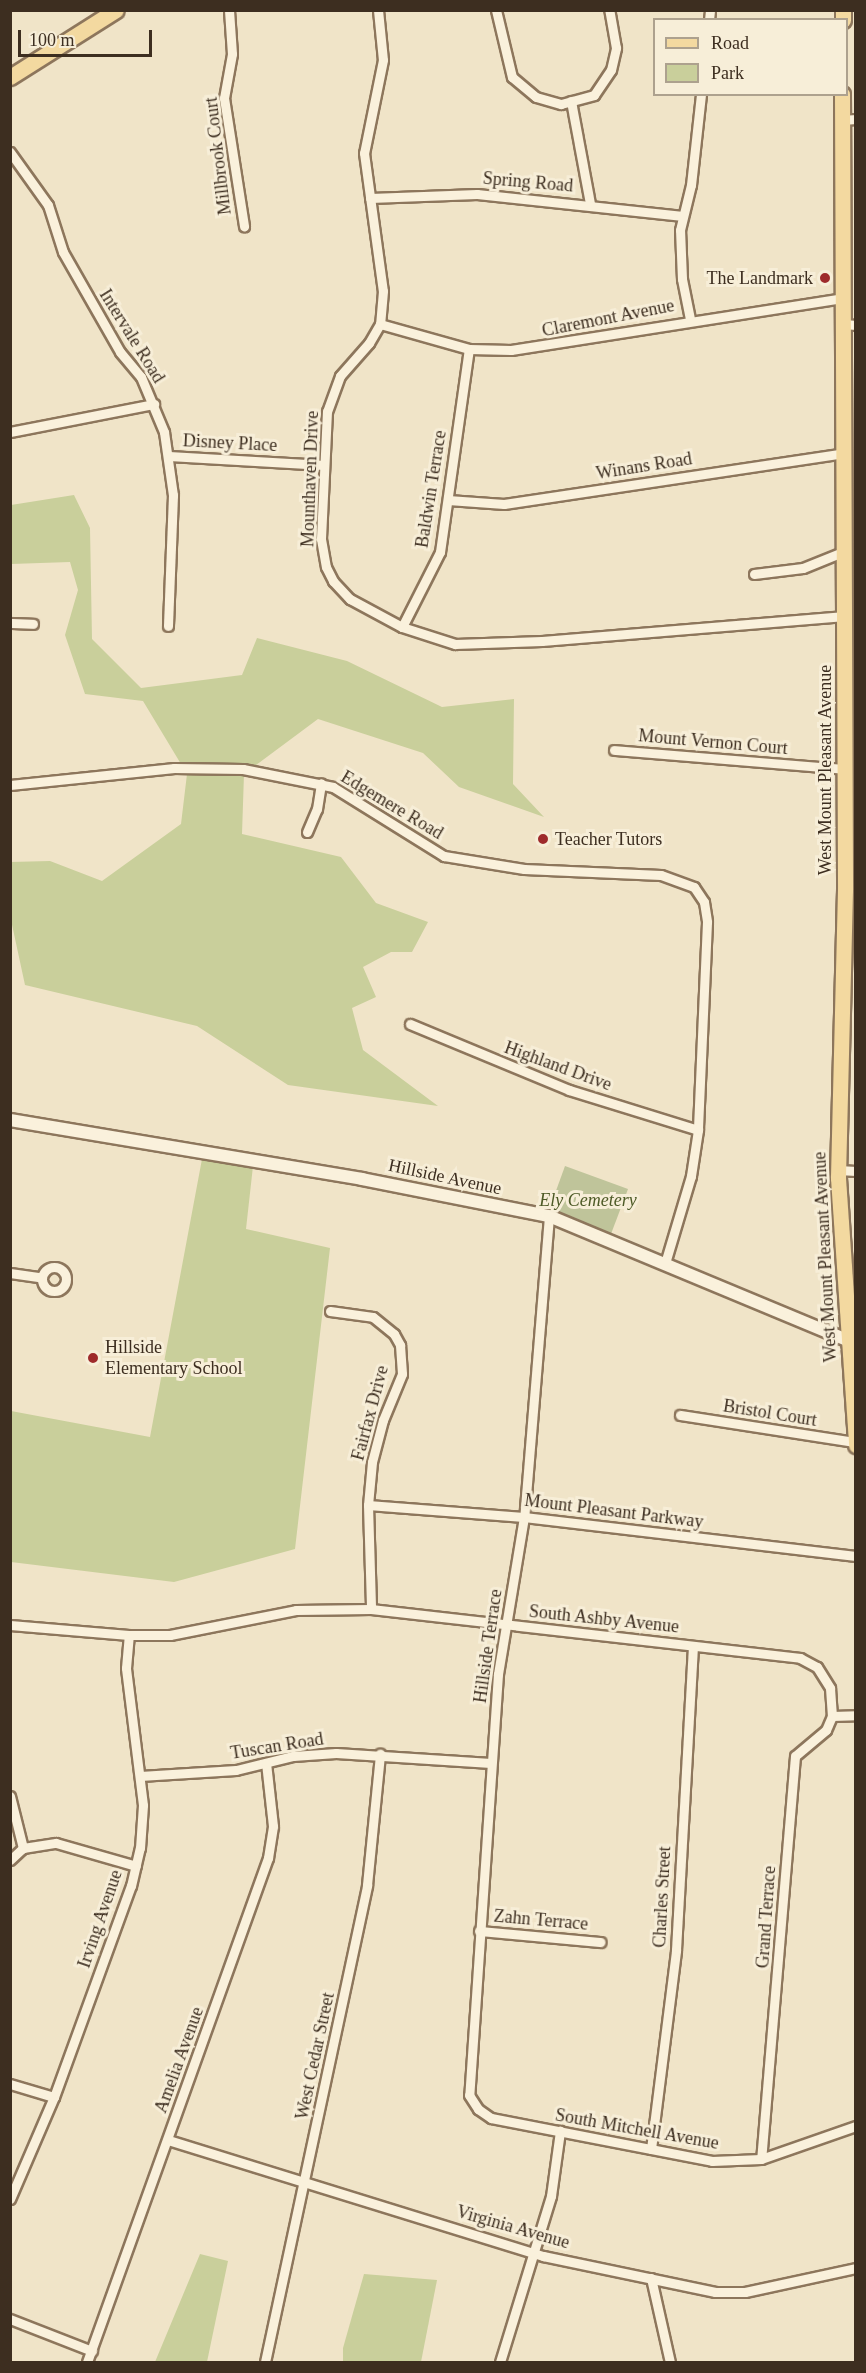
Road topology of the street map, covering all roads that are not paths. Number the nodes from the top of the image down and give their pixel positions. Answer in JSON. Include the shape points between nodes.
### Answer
{"nodes":[{"id":1,"x":116,"y":10,"type":"edge"},
{"id":2,"x":229,"y":10,"type":"edge"},
{"id":3,"x":378,"y":10,"type":"edge"},
{"id":4,"x":496,"y":10,"type":"edge"},
{"id":5,"x":609,"y":10,"type":"edge"},
{"id":6,"x":10,"y":76,"type":"edge"},
{"id":7,"x":700,"y":96,"type":"edge"},
{"id":8,"x":843,"y":96,"type":"edge"},
{"id":9,"x":571,"y":101,"type":"junction"},
{"id":10,"x":849,"y":120,"type":"edge"},
{"id":11,"x":10,"y":152,"type":"edge"},
{"id":12,"x":370,"y":198,"type":"junction"},
{"id":13,"x":590,"y":204,"type":"junction"},
{"id":14,"x":683,"y":216,"type":"junction"},
{"id":15,"x":244,"y":226,"type":"dead end"},
{"id":16,"x":844,"y":298,"type":"junction"},
{"id":17,"x":690,"y":319,"type":"junction"},
{"id":18,"x":380,"y":324,"type":"junction"},
{"id":19,"x":850,"y":325,"type":"edge"},
{"id":20,"x":469,"y":349,"type":"junction"},
{"id":21,"x":154,"y":404,"type":"junction"},
{"id":22,"x":10,"y":432,"type":"edge"},
{"id":23,"x":844,"y":453,"type":"junction"},
{"id":24,"x":169,"y":456,"type":"junction"},
{"id":25,"x":324,"y":465,"type":"junction"},
{"id":26,"x":448,"y":500,"type":"junction"},
{"id":27,"x":845,"y":551,"type":"junction"},
{"id":28,"x":754,"y":574,"type":"dead end"},
{"id":29,"x":845,"y":616,"type":"junction"},
{"id":30,"x":10,"y":623,"type":"edge"},
{"id":31,"x":33,"y":624,"type":"dead end"},
{"id":32,"x":168,"y":626,"type":"dead end"},
{"id":33,"x":402,"y":627,"type":"junction"},
{"id":34,"x":614,"y":750,"type":"dead end"},
{"id":35,"x":845,"y":769,"type":"junction"},
{"id":36,"x":321,"y":783,"type":"junction"},
{"id":37,"x":10,"y":785,"type":"edge"},
{"id":38,"x":307,"y":832,"type":"dead end"},
{"id":39,"x":410,"y":1024,"type":"dead end"},
{"id":40,"x":10,"y":1120,"type":"edge"},
{"id":41,"x":698,"y":1130,"type":"junction"},
{"id":42,"x":838,"y":1170,"type":"junction"},
{"id":43,"x":855,"y":1171,"type":"edge"},
{"id":44,"x":549,"y":1216,"type":"junction"},
{"id":45,"x":665,"y":1263,"type":"junction"},
{"id":46,"x":10,"y":1273,"type":"edge"},
{"id":47,"x":40,"y":1277,"type":"dead end"},
{"id":48,"x":330,"y":1311,"type":"dead end"},
{"id":49,"x":853,"y":1344,"type":"edge"},
{"id":50,"x":680,"y":1416,"type":"dead end"},
{"id":51,"x":855,"y":1444,"type":"edge"},
{"id":52,"x":368,"y":1505,"type":"junction"},
{"id":53,"x":524,"y":1517,"type":"junction"},
{"id":54,"x":855,"y":1556,"type":"edge"},
{"id":55,"x":370,"y":1609,"type":"junction"},
{"id":56,"x":10,"y":1625,"type":"edge"},
{"id":57,"x":506,"y":1625,"type":"junction"},
{"id":58,"x":129,"y":1635,"type":"junction"},
{"id":59,"x":693,"y":1646,"type":"junction"},
{"id":60,"x":855,"y":1715,"type":"edge"},
{"id":61,"x":832,"y":1716,"type":"junction"},
{"id":62,"x":380,"y":1754,"type":"junction"},
{"id":63,"x":266,"y":1763,"type":"junction"},
{"id":64,"x":491,"y":1763,"type":"junction"},
{"id":65,"x":140,"y":1776,"type":"junction"},
{"id":66,"x":10,"y":1796,"type":"edge"},
{"id":67,"x":23,"y":1848,"type":"junction"},
{"id":68,"x":10,"y":1860,"type":"edge"},
{"id":69,"x":136,"y":1866,"type":"junction"},
{"id":70,"x":479,"y":1931,"type":"junction"},
{"id":71,"x":601,"y":1942,"type":"dead end"},
{"id":72,"x":467,"y":2080,"type":"joint"},
{"id":73,"x":10,"y":2084,"type":"edge"},
{"id":74,"x":54,"y":2097,"type":"junction"},
{"id":75,"x":855,"y":2126,"type":"edge"},
{"id":76,"x":560,"y":2131,"type":"junction"},
{"id":77,"x":168,"y":2140,"type":"junction"},
{"id":78,"x":651,"y":2149,"type":"junction"},
{"id":79,"x":761,"y":2159,"type":"junction"},
{"id":80,"x":306,"y":2180,"type":"junction"},
{"id":81,"x":10,"y":2199,"type":"edge"},
{"id":82,"x":534,"y":2253,"type":"junction"},
{"id":83,"x":855,"y":2268,"type":"edge"},
{"id":84,"x":651,"y":2278,"type":"junction"},
{"id":85,"x":10,"y":2319,"type":"edge"},
{"id":86,"x":92,"y":2351,"type":"junction"},
{"id":87,"x":87,"y":2362,"type":"edge"},
{"id":88,"x":265,"y":2362,"type":"edge"},
{"id":89,"x":500,"y":2362,"type":"edge"},
{"id":90,"x":670,"y":2362,"type":"edge"}],
"edges":[{"from":1,"to":6,"type":"main road"},
{"from":2,"to":15,"type":"street","name":"Millbrook Court","via":[[232,54],[224,98]]},
{"from":3,"to":12,"type":"street","name":"Mounthaven Drive","via":[[382,60],[364,153]]},
{"from":4,"to":9,"type":"street","via":[[512,77],[522,88],[549,102]]},
{"from":5,"to":9,"type":"street","via":[[616,48],[611,70],[594,94]]},
{"from":7,"to":14,"type":"street","via":[[691,185]]},
{"from":8,"to":10,"type":"main road","name":"West Mount Pleasant Avenue"},
{"from":9,"to":13,"type":"street"},
{"from":10,"to":16,"type":"main road","name":"West Mount Pleasant Avenue"},
{"from":11,"to":21,"type":"street","name":"Intervale Road","via":[[48,205],[63,252]]},
{"from":12,"to":13,"type":"street","name":"Spring Road","via":[[477,194]]},
{"from":12,"to":18,"type":"street","name":"Mounthaven Drive","via":[[383,291]]},
{"from":13,"to":14,"type":"street","name":"Spring Road"},
{"from":14,"to":17,"type":"street","via":[[682,279]]},
{"from":16,"to":17,"type":"street","name":"Claremont Avenue"},
{"from":16,"to":19,"type":"main road","name":"West Mount Pleasant Avenue"},
{"from":17,"to":20,"type":"street","name":"Claremont Avenue","via":[[535,348]]},
{"from":18,"to":20,"type":"street","name":"Claremont Avenue"},
{"from":18,"to":25,"type":"street","name":"Mounthaven Drive","via":[[340,376],[332,395]]},
{"from":19,"to":23,"type":"main road","name":"West Mount Pleasant Avenue"},
{"from":20,"to":26,"type":"street","name":"Baldwin Terrace"},
{"from":21,"to":22,"type":"street"},
{"from":21,"to":24,"type":"street","name":"Intervale Road"},
{"from":23,"to":26,"type":"street","name":"Winans Road","via":[[504,504]]},
{"from":23,"to":27,"type":"main road","name":"West Mount Pleasant Avenue"},
{"from":24,"to":25,"type":"street","name":"Disney Place"},
{"from":24,"to":32,"type":"street","name":"Intervale Road","via":[[173,495]]},
{"from":25,"to":33,"type":"street","name":"Mounthaven Drive","via":[[321,539],[326,567],[351,599]]},
{"from":26,"to":33,"type":"street","name":"Baldwin Terrace","via":[[435,566]]},
{"from":27,"to":28,"type":"street","via":[[803,568]]},
{"from":27,"to":29,"type":"main road","name":"West Mount Pleasant Avenue"},
{"from":29,"to":33,"type":"street","name":"Mounthaven Drive","via":[[480,645],[438,642]]},
{"from":29,"to":35,"type":"main road","name":"West Mount Pleasant Avenue"},
{"from":30,"to":31,"type":"street"},
{"from":34,"to":35,"type":"street","name":"Mount Vernon Court"},
{"from":35,"to":42,"type":"main road","name":"West Mount Pleasant Avenue"},
{"from":36,"to":37,"type":"street","name":"Edgemere Road","via":[[243,769],[174,768]]},
{"from":36,"to":38,"type":"street","via":[[317,809]]},
{"from":36,"to":41,"type":"street","name":"Edgemere Road","via":[[355,799],[397,830],[444,856],[524,869],[661,874],[694,887],[704,902],[707,922]]},
{"from":39,"to":41,"type":"street","name":"Highland Drive","via":[[568,1090]]},
{"from":40,"to":44,"type":"street","name":"Hillside Avenue","via":[[383,1183]]},
{"from":41,"to":45,"type":"street","name":"Edgemere Road","via":[[691,1176]]},
{"from":42,"to":43,"type":"street"},
{"from":42,"to":49,"type":"main road","name":"West Mount Pleasant Avenue"},
{"from":44,"to":45,"type":"street","name":"Hillside Avenue"},
{"from":44,"to":53,"type":"street","name":"Hillside Terrace"},
{"from":45,"to":49,"type":"street","name":"Hillside Avenue"},
{"from":46,"to":47,"type":"street"},
{"from":48,"to":52,"type":"street","name":"Fairfax Drive","via":[[372,1317],[394,1334],[400,1345],[402,1374],[376,1439]]},
{"from":49,"to":51,"type":"main road","name":"West Mount Pleasant Avenue"},
{"from":50,"to":51,"type":"street","name":"Bristol Court"},
{"from":52,"to":53,"type":"street","name":"Mount Pleasant Parkway"},
{"from":52,"to":55,"type":"street","name":"Fairfax Drive"},
{"from":53,"to":54,"type":"street","name":"Mount Pleasant Parkway"},
{"from":53,"to":57,"type":"street","name":"Hillside Terrace"},
{"from":55,"to":57,"type":"street","name":"South Ashby Avenue"},
{"from":55,"to":58,"type":"street","name":"South Ashby Avenue","via":[[296,1610],[201,1631]]},
{"from":56,"to":58,"type":"street","name":"South Ashby Avenue"},
{"from":57,"to":59,"type":"street","name":"South Ashby Avenue"},
{"from":57,"to":64,"type":"street","name":"Hillside Terrace"},
{"from":58,"to":65,"type":"street","name":"Irving Avenue","via":[[126,1668]]},
{"from":59,"to":61,"type":"street","name":"South Ashby Avenue","via":[[808,1661],[830,1688]]},
{"from":59,"to":78,"type":"street","name":"Charles Street","via":[[676,1949]]},
{"from":60,"to":61,"type":"street"},
{"from":61,"to":79,"type":"street","name":"Grand Terrace","via":[[826,1730],[795,1756]]},
{"from":62,"to":63,"type":"street","name":"Tuscan Road","via":[[293,1756]]},
{"from":62,"to":64,"type":"street","name":"Tuscan Road"},
{"from":62,"to":80,"type":"street","name":"West Cedar Street","via":[[367,1886]]},
{"from":63,"to":65,"type":"street","name":"Tuscan Road","via":[[236,1770]]},
{"from":63,"to":77,"type":"street","name":"Amelia Avenue","via":[[273,1826],[268,1858]]},
{"from":64,"to":70,"type":"street","name":"Hillside Terrace"},
{"from":65,"to":69,"type":"street","name":"Irving Avenue","via":[[142,1824]]},
{"from":66,"to":67,"type":"street"},
{"from":67,"to":68,"type":"street"},
{"from":67,"to":69,"type":"street","via":[[56,1843]]},
{"from":69,"to":74,"type":"street","name":"Irving Avenue"},
{"from":70,"to":71,"type":"street","name":"Zahn Terrace"},
{"from":70,"to":72,"type":"street","name":"Hillside Terrace"},
{"from":72,"to":76,"type":"street","name":"South Mitchell Avenue","via":[[469,2096],[483,2114]]},
{"from":73,"to":74,"type":"street"},
{"from":74,"to":81,"type":"street","name":"Irving Avenue"},
{"from":75,"to":79,"type":"street","name":"South Mitchell Avenue"},
{"from":76,"to":78,"type":"street","name":"South Mitchell Avenue"},
{"from":76,"to":82,"type":"street","via":[[551,2196]]},
{"from":77,"to":80,"type":"street","name":"Virginia Avenue"},
{"from":77,"to":86,"type":"street","name":"Amelia Avenue"},
{"from":78,"to":79,"type":"street","name":"South Mitchell Avenue","via":[[712,2161]]},
{"from":80,"to":82,"type":"street","name":"Virginia Avenue"},
{"from":80,"to":88,"type":"street","name":"West Cedar Street"},
{"from":82,"to":84,"type":"street","name":"Virginia Avenue"},
{"from":82,"to":89,"type":"street"},
{"from":83,"to":84,"type":"street","name":"Virginia Avenue","via":[[732,2293]]},
{"from":84,"to":90,"type":"street"},
{"from":85,"to":86,"type":"street"},
{"from":86,"to":87,"type":"street","name":"Amelia Avenue"}]}
